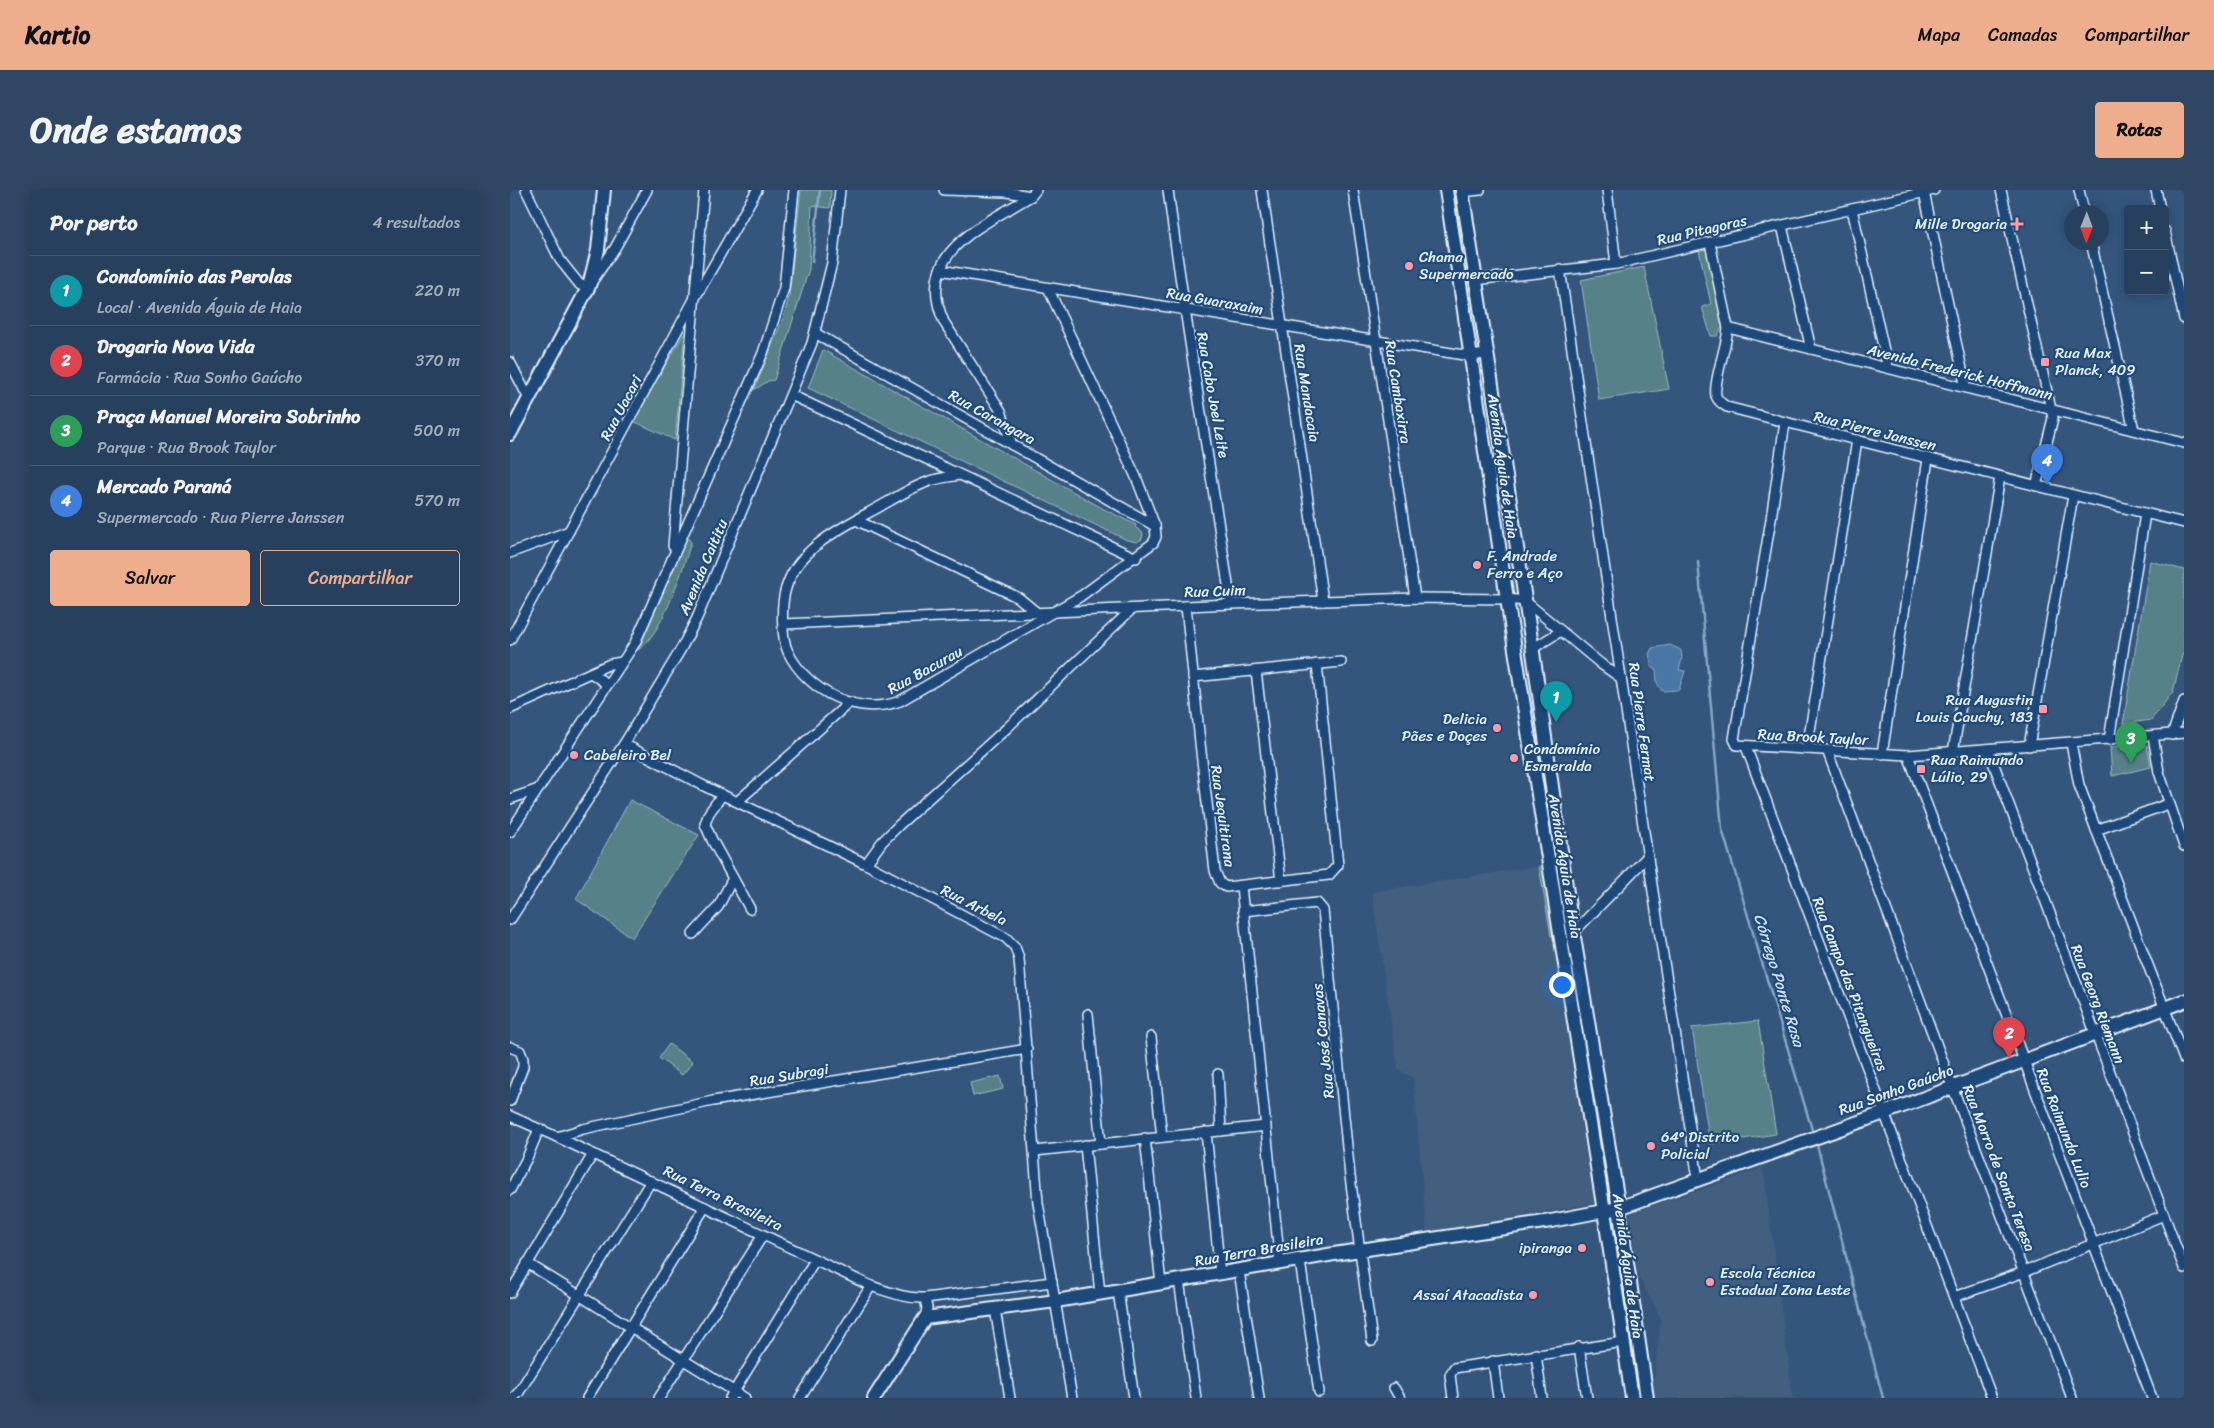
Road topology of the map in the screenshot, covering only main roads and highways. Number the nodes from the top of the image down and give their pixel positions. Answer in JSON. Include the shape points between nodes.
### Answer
{"nodes":[{"id":1,"x":597,"y":190,"type":"edge"},
{"id":2,"x":604,"y":190,"type":"edge"},
{"id":3,"x":1446,"y":190,"type":"edge"},
{"id":4,"x":1462,"y":191,"type":"edge"},
{"id":5,"x":584,"y":285,"type":"junction"},
{"id":6,"x":528,"y":396,"type":"junction"},
{"id":7,"x":510,"y":421,"type":"edge"},
{"id":8,"x":510,"y":434,"type":"edge"},
{"id":9,"x":1553,"y":895,"type":"junction"},
{"id":10,"x":1568,"y":901,"type":"junction"},
{"id":11,"x":2184,"y":1002,"type":"edge"},
{"id":12,"x":1619,"y":1208,"type":"junction"},
{"id":13,"x":1604,"y":1211,"type":"junction"},
{"id":14,"x":874,"y":1398,"type":"edge"},
{"id":15,"x":1632,"y":1398,"type":"edge"},
{"id":16,"x":1647,"y":1398,"type":"edge"}],
"edges":[{"from":1,"to":5,"type":"main road"},
{"from":2,"to":5,"type":"main road","via":[[598,250]]},
{"from":3,"to":9,"type":"main road","name":"Avenida Águia de Haia"},
{"from":4,"to":10,"type":"main road","name":"Avenida Águia de Haia"},
{"from":5,"to":6,"type":"main road"},
{"from":6,"to":7,"type":"main road"},
{"from":6,"to":8,"type":"main road"},
{"from":9,"to":10,"type":"main road","via":[[1560,904]]},
{"from":9,"to":13,"type":"main road","name":"Avenida Águia de Haia"},
{"from":10,"to":12,"type":"main road","name":"Avenida Águia de Haia"},
{"from":11,"to":12,"type":"main road","name":"Rua Sonho Gaúcho"},
{"from":12,"to":13,"type":"main road","name":"Rua Terra Brasileira"},
{"from":12,"to":16,"type":"main road","name":"Avenida Águia de Haia"},
{"from":13,"to":14,"type":"main road","name":"Rua Terra Brasileira","via":[[1056,1301],[925,1318]]},
{"from":13,"to":15,"type":"main road","name":"Avenida Águia de Haia"}]}
